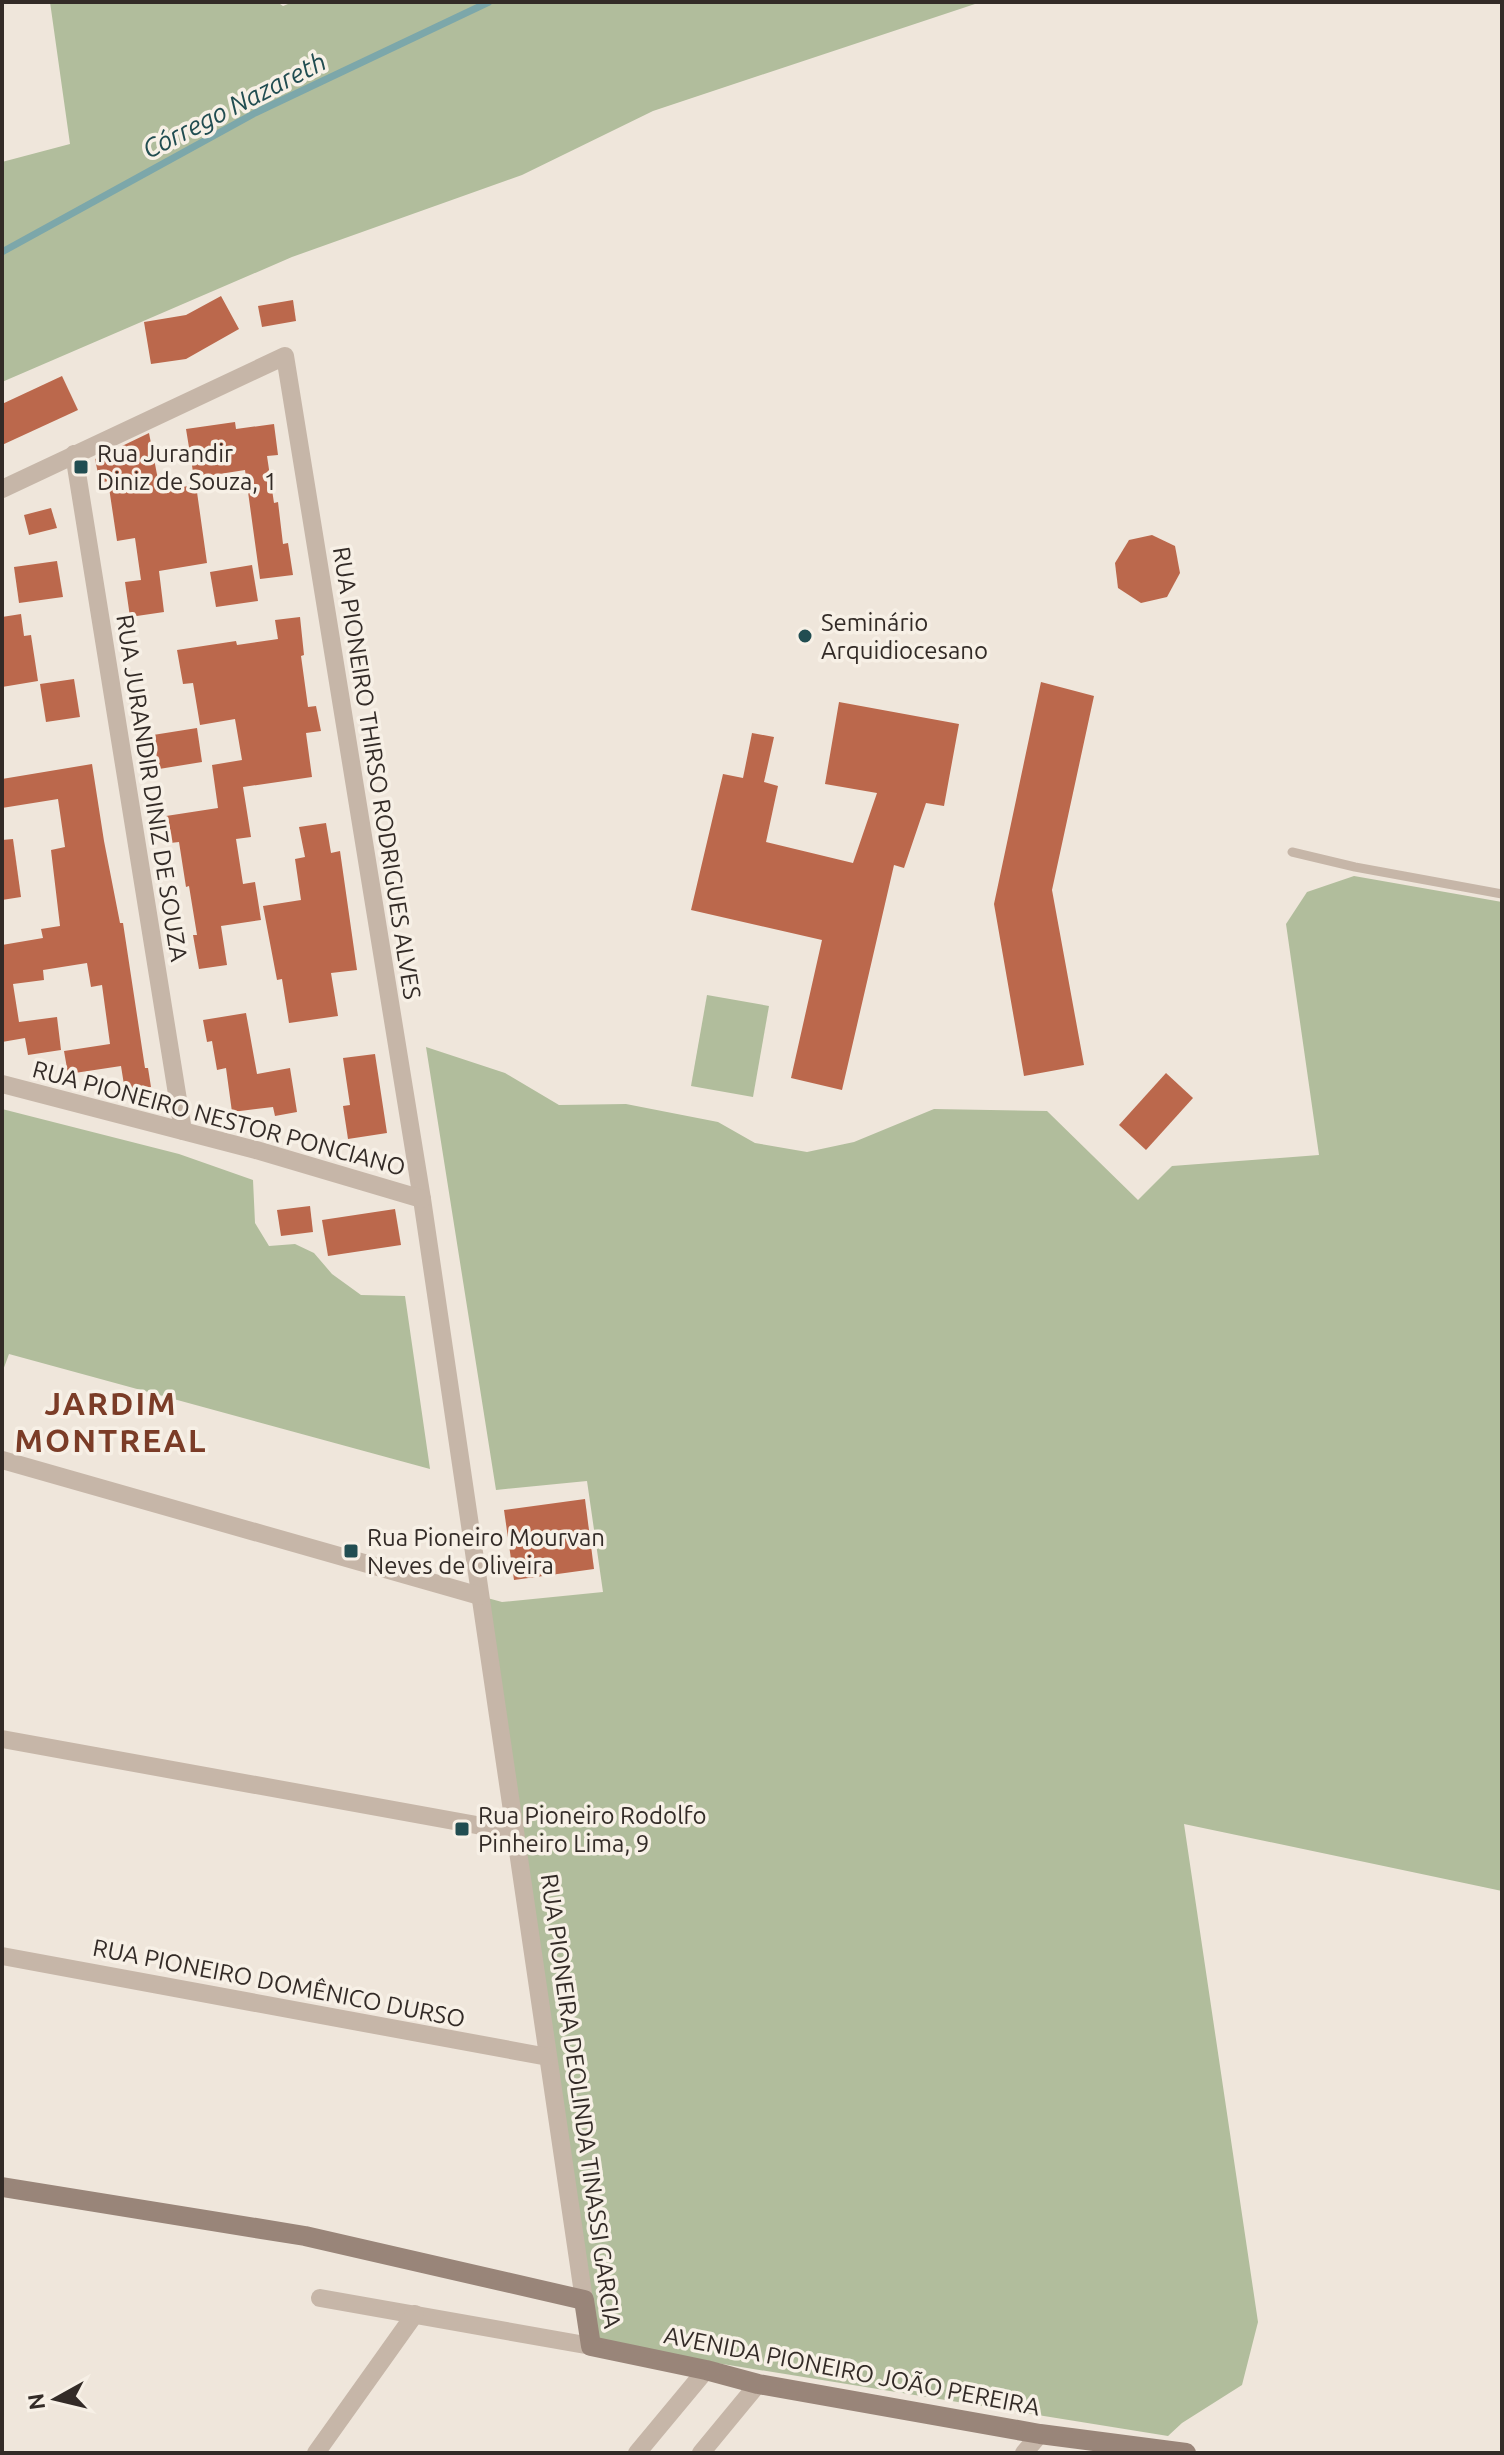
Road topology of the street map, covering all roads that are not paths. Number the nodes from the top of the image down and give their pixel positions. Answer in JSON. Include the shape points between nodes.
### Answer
{"nodes":[{"id":1,"x":74,"y":454,"type":"junction"},
{"id":2,"x":2,"y":489,"type":"edge"},
{"id":3,"x":1292,"y":852,"type":"dead end"},
{"id":4,"x":1502,"y":894,"type":"edge"},
{"id":5,"x":2,"y":1084,"type":"edge"},
{"id":6,"x":183,"y":1131,"type":"junction"},
{"id":7,"x":422,"y":1199,"type":"junction"},
{"id":8,"x":2,"y":1460,"type":"edge"},
{"id":9,"x":480,"y":1596,"type":"junction"},
{"id":10,"x":2,"y":1739,"type":"edge"},
{"id":11,"x":515,"y":1832,"type":"junction"},
{"id":12,"x":2,"y":1956,"type":"edge"},
{"id":13,"x":548,"y":2057,"type":"junction"},
{"id":14,"x":2,"y":2187,"type":"edge"},
{"id":15,"x":320,"y":2298,"type":"dead end"},
{"id":16,"x":584,"y":2300,"type":"junction"},
{"id":17,"x":415,"y":2314,"type":"junction"},
{"id":18,"x":591,"y":2346,"type":"junction"},
{"id":19,"x":706,"y":2370,"type":"junction"},
{"id":20,"x":758,"y":2384,"type":"junction"},
{"id":21,"x":1040,"y":2434,"type":"junction"},
{"id":22,"x":316,"y":2453,"type":"edge"},
{"id":23,"x":637,"y":2453,"type":"edge"},
{"id":24,"x":701,"y":2453,"type":"edge"},
{"id":25,"x":1024,"y":2453,"type":"edge"},
{"id":26,"x":1186,"y":2453,"type":"edge"}],
"edges":[{"from":1,"to":2,"type":"street"},
{"from":1,"to":6,"type":"street","name":"RUA JURANDIR DINIZ DE SOUZA"},
{"from":1,"to":7,"type":"street","name":"RUA PIONEIRO THIRSO RODRIGUES ALVES","via":[[285,356]]},
{"from":3,"to":4,"type":"lane"},
{"from":5,"to":6,"type":"street","name":"RUA PIONEIRO NESTOR PONCIANO"},
{"from":6,"to":7,"type":"street","name":"RUA PIONEIRO NESTOR PONCIANO"},
{"from":7,"to":9,"type":"street","name":"RUA PIONEIRA DEOLINDA TINASSI GARCIA"},
{"from":8,"to":9,"type":"street"},
{"from":9,"to":11,"type":"street","name":"RUA PIONEIRA DEOLINDA TINASSI GARCIA"},
{"from":10,"to":11,"type":"street"},
{"from":11,"to":13,"type":"street","name":"RUA PIONEIRA DEOLINDA TINASSI GARCIA"},
{"from":12,"to":13,"type":"street","name":"RUA PIONEIRO DOMÊNICO DURSO"},
{"from":13,"to":16,"type":"street","name":"RUA PIONEIRA DEOLINDA TINASSI GARCIA"},
{"from":14,"to":16,"type":"street","via":[[305,2236]]},
{"from":15,"to":17,"type":"street","name":"AVENIDA PIONEIRO JOÃO PEREIRA"},
{"from":16,"to":18,"type":"street","name":"RUA PIONEIRA DEOLINDA TINASSI GARCIA"},
{"from":17,"to":18,"type":"street","name":"AVENIDA PIONEIRO JOÃO PEREIRA"},
{"from":17,"to":22,"type":"street"},
{"from":18,"to":19,"type":"street","name":"AVENIDA PIONEIRO JOÃO PEREIRA"},
{"from":19,"to":20,"type":"street","name":"AVENIDA PIONEIRO JOÃO PEREIRA"},
{"from":19,"to":23,"type":"street"},
{"from":20,"to":21,"type":"street","name":"AVENIDA PIONEIRO JOÃO PEREIRA"},
{"from":20,"to":24,"type":"street"},
{"from":21,"to":25,"type":"street"},
{"from":21,"to":26,"type":"street","name":"AVENIDA PIONEIRO JOÃO PEREIRA"}]}
